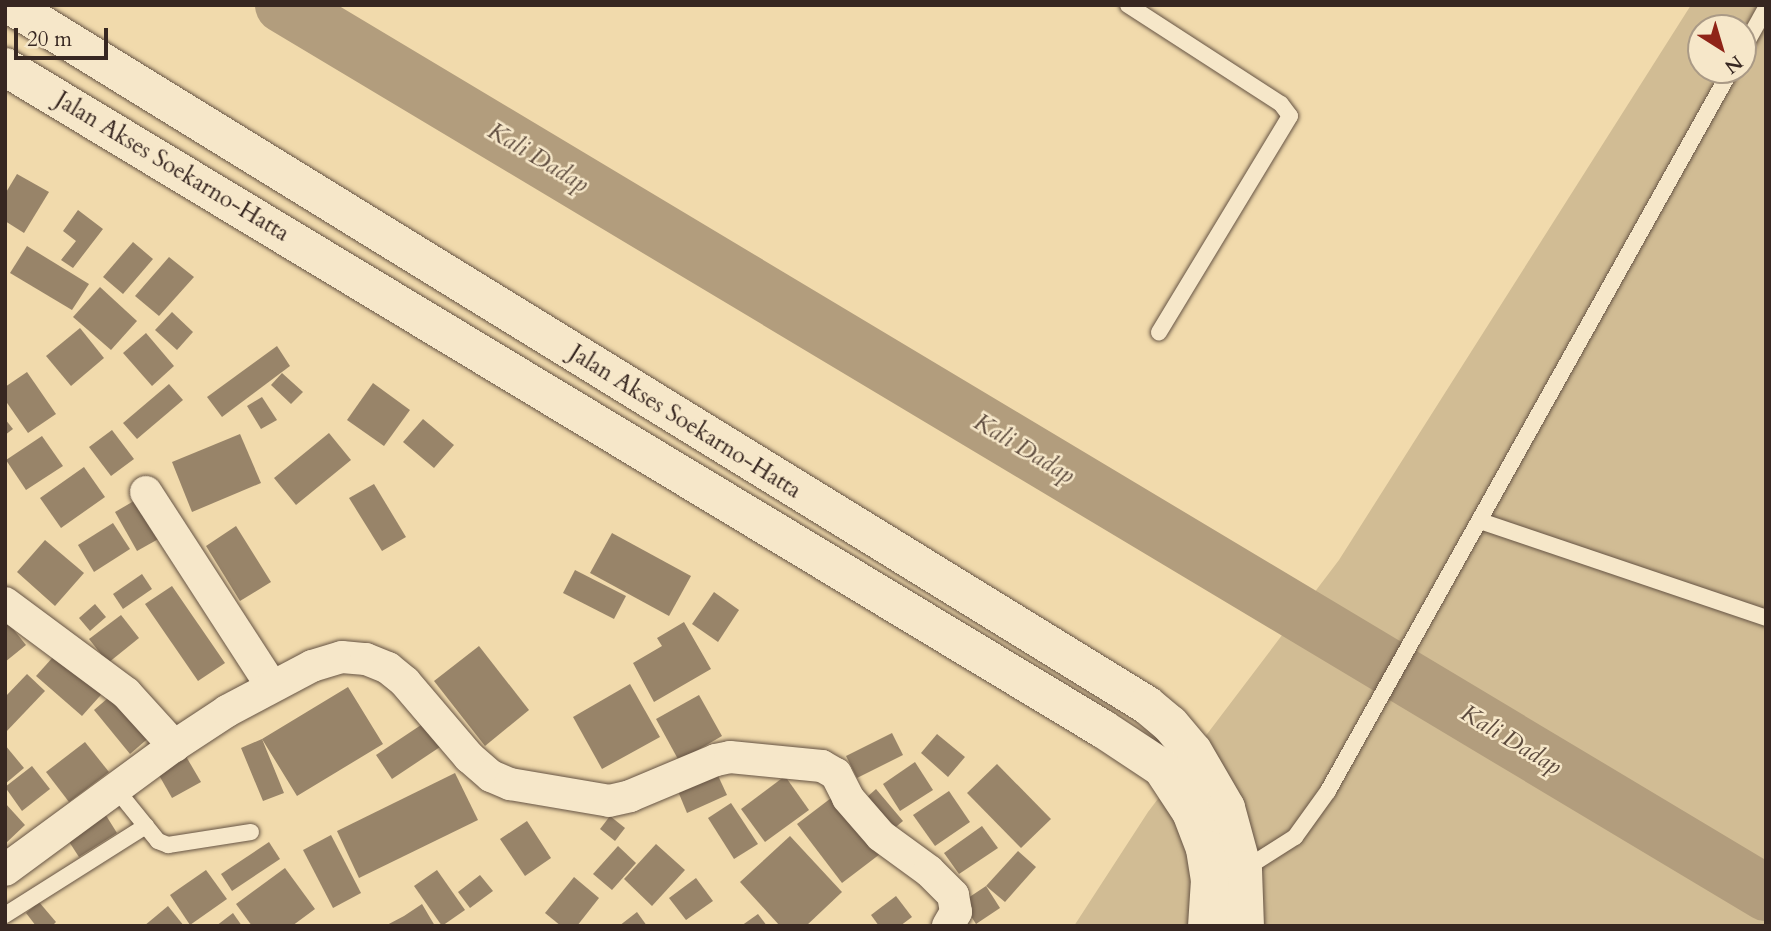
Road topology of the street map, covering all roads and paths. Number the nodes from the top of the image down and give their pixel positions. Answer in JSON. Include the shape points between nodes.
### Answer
{"nodes":[{"id":1,"x":10,"y":5,"type":"edge"},
{"id":2,"x":1128,"y":5,"type":"edge"},
{"id":3,"x":1766,"y":8,"type":"edge"},
{"id":4,"x":1757,"y":24,"type":"edge"},
{"id":5,"x":5,"y":67,"type":"edge"},
{"id":6,"x":1723,"y":84,"type":"edge"},
{"id":7,"x":1159,"y":332,"type":"dead end"},
{"id":8,"x":146,"y":492,"type":"dead end"},
{"id":9,"x":1480,"y":521,"type":"junction"},
{"id":10,"x":5,"y":603,"type":"edge"},
{"id":11,"x":1766,"y":618,"type":"edge"},
{"id":12,"x":271,"y":685,"type":"junction"},
{"id":13,"x":174,"y":746,"type":"junction"},
{"id":14,"x":116,"y":789,"type":"junction"},
{"id":15,"x":146,"y":826,"type":"junction"},
{"id":16,"x":251,"y":832,"type":"dead end"},
{"id":17,"x":5,"y":870,"type":"edge"},
{"id":18,"x":1243,"y":870,"type":"junction"},
{"id":19,"x":5,"y":915,"type":"edge"},
{"id":20,"x":948,"y":926,"type":"edge"},
{"id":21,"x":1207,"y":926,"type":"edge"},
{"id":22,"x":1245,"y":926,"type":"edge"}],
"edges":[{"from":1,"to":18,"type":"main road","name":"Jalan Akses Soekarno-Hatta","via":[[1147,705],[1170,724],[1213,782],[1226,808]]},
{"from":2,"to":7,"type":"lane","via":[[1281,104],[1290,116]]},
{"from":3,"to":4,"type":"lane"},
{"from":5,"to":21,"type":"main road","name":"Jalan Akses Soekarno-Hatta","via":[[1162,768],[1191,812],[1205,849],[1210,880]]},
{"from":6,"to":9,"type":"lane"},
{"from":8,"to":12,"type":"street"},
{"from":9,"to":11,"type":"lane"},
{"from":9,"to":18,"type":"lane","via":[[1359,738],[1301,830]]},
{"from":10,"to":13,"type":"street","via":[[127,692]]},
{"from":12,"to":13,"type":"street"},
{"from":12,"to":20,"type":"street","via":[[342,657],[366,659],[405,682],[491,776],[594,801],[630,796],[730,757],[822,766],[836,774],[848,798],[881,836],[953,895],[956,912]]},
{"from":13,"to":14,"type":"street"},
{"from":14,"to":15,"type":"lane"},
{"from":14,"to":17,"type":"street"},
{"from":15,"to":16,"type":"lane","via":[[158,841],[177,846]]},
{"from":15,"to":19,"type":"lane"},
{"from":18,"to":22,"type":"main road","name":"Jalan Akses Soekarno-Hatta"}]}
